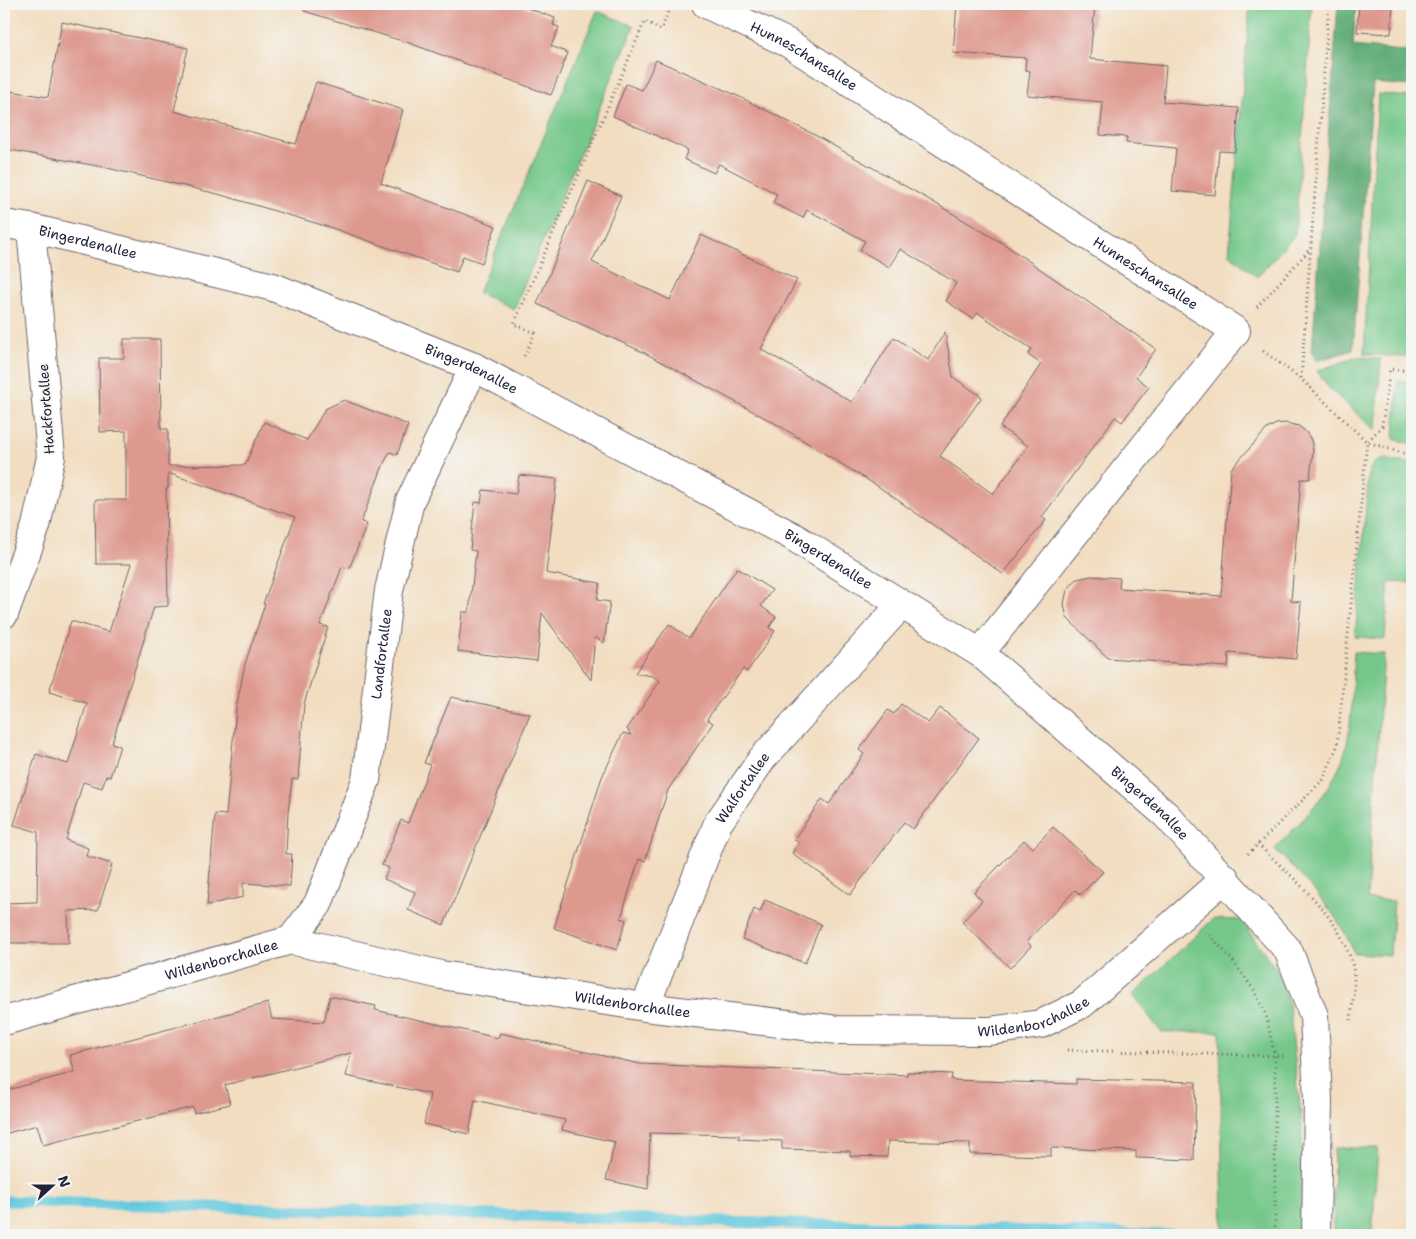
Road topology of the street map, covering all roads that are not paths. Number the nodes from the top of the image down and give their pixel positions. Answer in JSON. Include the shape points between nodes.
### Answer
{"nodes":[{"id":1,"x":706,"y":4,"type":"edge"},
{"id":2,"x":4,"y":224,"type":"edge"},
{"id":3,"x":31,"y":228,"type":"junction"},
{"id":4,"x":474,"y":367,"type":"junction"},
{"id":5,"x":901,"y":604,"type":"junction"},
{"id":6,"x":4,"y":614,"type":"edge"},
{"id":7,"x":980,"y":653,"type":"junction"},
{"id":8,"x":1225,"y":878,"type":"junction"},
{"id":9,"x":291,"y":940,"type":"junction"},
{"id":10,"x":645,"y":1007,"type":"junction"},
{"id":11,"x":4,"y":1021,"type":"edge"},
{"id":12,"x":1316,"y":1235,"type":"edge"}],
"edges":[{"from":1,"to":7,"type":"street","name":"Hunneschansallee","via":[[788,43],[1236,331]]},
{"from":2,"to":3,"type":"street","name":"Bingerdenallee"},
{"from":3,"to":4,"type":"street","name":"Bingerdenallee","via":[[273,288]]},
{"from":3,"to":6,"type":"street","name":"Hackfortallee","via":[[51,457],[36,526]]},
{"from":4,"to":5,"type":"street","name":"Bingerdenallee","via":[[792,536]]},
{"from":4,"to":9,"type":"street","name":"Landfortallee","via":[[410,501],[389,590],[366,780],[318,904]]},
{"from":5,"to":7,"type":"street","name":"Bingerdenallee"},
{"from":5,"to":10,"type":"street","name":"Walfortallee","via":[[762,759],[718,823]]},
{"from":7,"to":8,"type":"street","name":"Bingerdenallee","via":[[1166,815]]},
{"from":8,"to":10,"type":"street","name":"Wildenborchallee","via":[[1082,1004],[1041,1024],[989,1031],[838,1030]]},
{"from":8,"to":12,"type":"street","name":"Bingerdenallee","via":[[1288,950],[1314,1016],[1318,1099]]},
{"from":9,"to":10,"type":"street","name":"Wildenborchallee","via":[[441,976]]},
{"from":9,"to":11,"type":"street","name":"Wildenborchallee"}]}
